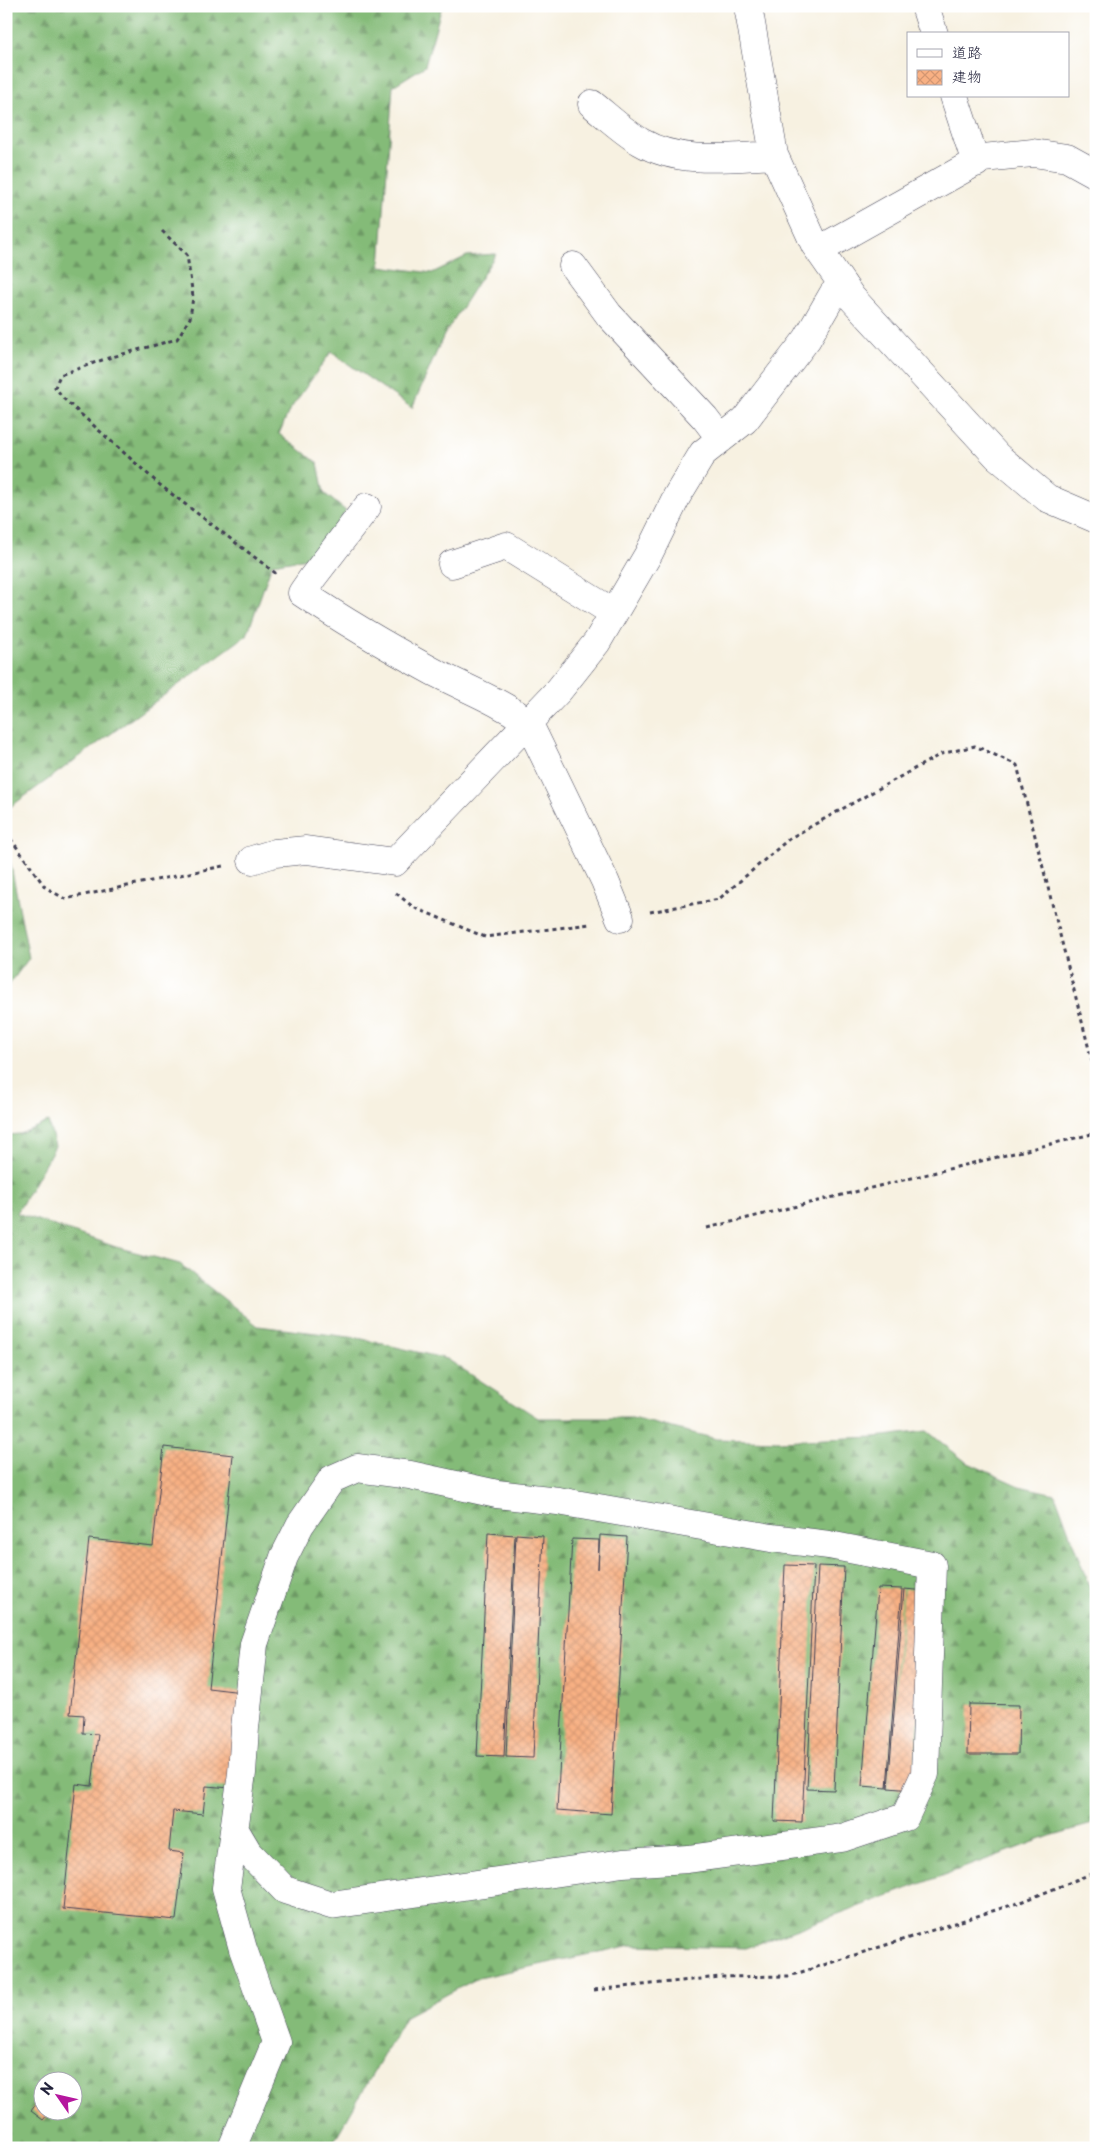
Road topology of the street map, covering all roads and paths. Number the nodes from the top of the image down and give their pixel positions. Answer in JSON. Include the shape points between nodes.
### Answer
{"nodes":[{"id":1,"x":748,"y":6,"type":"edge"},
{"id":2,"x":925,"y":6,"type":"edge"},
{"id":3,"x":933,"y":32,"type":"edge"},
{"id":4,"x":955,"y":98,"type":"edge"},
{"id":5,"x":592,"y":104,"type":"dead end"},
{"id":6,"x":774,"y":155,"type":"junction"},
{"id":7,"x":976,"y":162,"type":"junction"},
{"id":8,"x":1096,"y":174,"type":"edge"},
{"id":9,"x":162,"y":231,"type":"dead end"},
{"id":10,"x":819,"y":250,"type":"junction"},
{"id":11,"x":573,"y":266,"type":"dead end"},
{"id":12,"x":844,"y":286,"type":"junction"},
{"id":13,"x":720,"y":439,"type":"junction"},
{"id":14,"x":367,"y":507,"type":"dead end"},
{"id":15,"x":1096,"y":518,"type":"edge"},
{"id":16,"x":452,"y":564,"type":"dead end"},
{"id":17,"x":302,"y":593,"type":"junction"},
{"id":18,"x":614,"y":613,"type":"junction"},
{"id":19,"x":528,"y":722,"type":"junction"},
{"id":20,"x":6,"y":832,"type":"edge"},
{"id":21,"x":252,"y":860,"type":"joint"},
{"id":22,"x":378,"y":860,"type":"junction"},
{"id":23,"x":620,"y":918,"type":"junction"},
{"id":24,"x":1096,"y":1076,"type":"edge"},
{"id":25,"x":1096,"y":1133,"type":"edge"},
{"id":26,"x":707,"y":1228,"type":"dead end"},
{"id":27,"x":235,"y":1830,"type":"junction"},
{"id":28,"x":1096,"y":1872,"type":"edge"},
{"id":29,"x":594,"y":1990,"type":"dead end"},
{"id":30,"x":232,"y":2148,"type":"edge"}],
"edges":[{"from":1,"to":6,"type":"street"},
{"from":2,"to":3,"type":"street"},
{"from":4,"to":7,"type":"street"},
{"from":5,"to":6,"type":"street","via":[[641,142],[674,156]]},
{"from":6,"to":10,"type":"street"},
{"from":7,"to":8,"type":"street","via":[[983,158],[1033,153],[1067,158]]},
{"from":7,"to":10,"type":"street"},
{"from":9,"to":17,"type":"path","via":[[187,255],[192,288],[190,318],[177,338],[60,375],[55,387],[64,399],[160,485]]},
{"from":10,"to":12,"type":"street"},
{"from":11,"to":13,"type":"street","via":[[609,315],[705,418]]},
{"from":12,"to":13,"type":"street","via":[[833,294],[807,339],[745,420]]},
{"from":12,"to":15,"type":"street","via":[[997,456],[1047,498]]},
{"from":13,"to":18,"type":"street","via":[[703,453]]},
{"from":14,"to":17,"type":"street"},
{"from":16,"to":18,"type":"street","via":[[506,546]]},
{"from":17,"to":19,"type":"street","via":[[355,628],[512,710]]},
{"from":18,"to":19,"type":"street","via":[[597,642],[560,690]]},
{"from":19,"to":22,"type":"street","via":[[395,862]]},
{"from":19,"to":23,"type":"street"},
{"from":20,"to":21,"type":"path","via":[[45,886],[65,899]]},
{"from":21,"to":22,"type":"street","via":[[275,852],[306,850]]},
{"from":22,"to":23,"type":"path","via":[[386,886],[413,907],[485,937]]},
{"from":23,"to":24,"type":"path","via":[[719,899],[790,838],[941,754],[975,746],[1017,765]]},
{"from":25,"to":26,"type":"path"},
{"from":27,"to":27,"type":"street","via":[[254,1644],[272,1589],[300,1525],[327,1486],[332,1479],[357,1468],[410,1475],[498,1494],[829,1545],[932,1565],[925,1774],[905,1817],[842,1838],[688,1860],[623,1863],[331,1904],[285,1890],[248,1852]]},
{"from":27,"to":30,"type":"street","via":[[226,1888],[243,1949],[276,2042]]},
{"from":28,"to":29,"type":"path","via":[[1024,1901],[789,1976],[720,1977]]}]}
